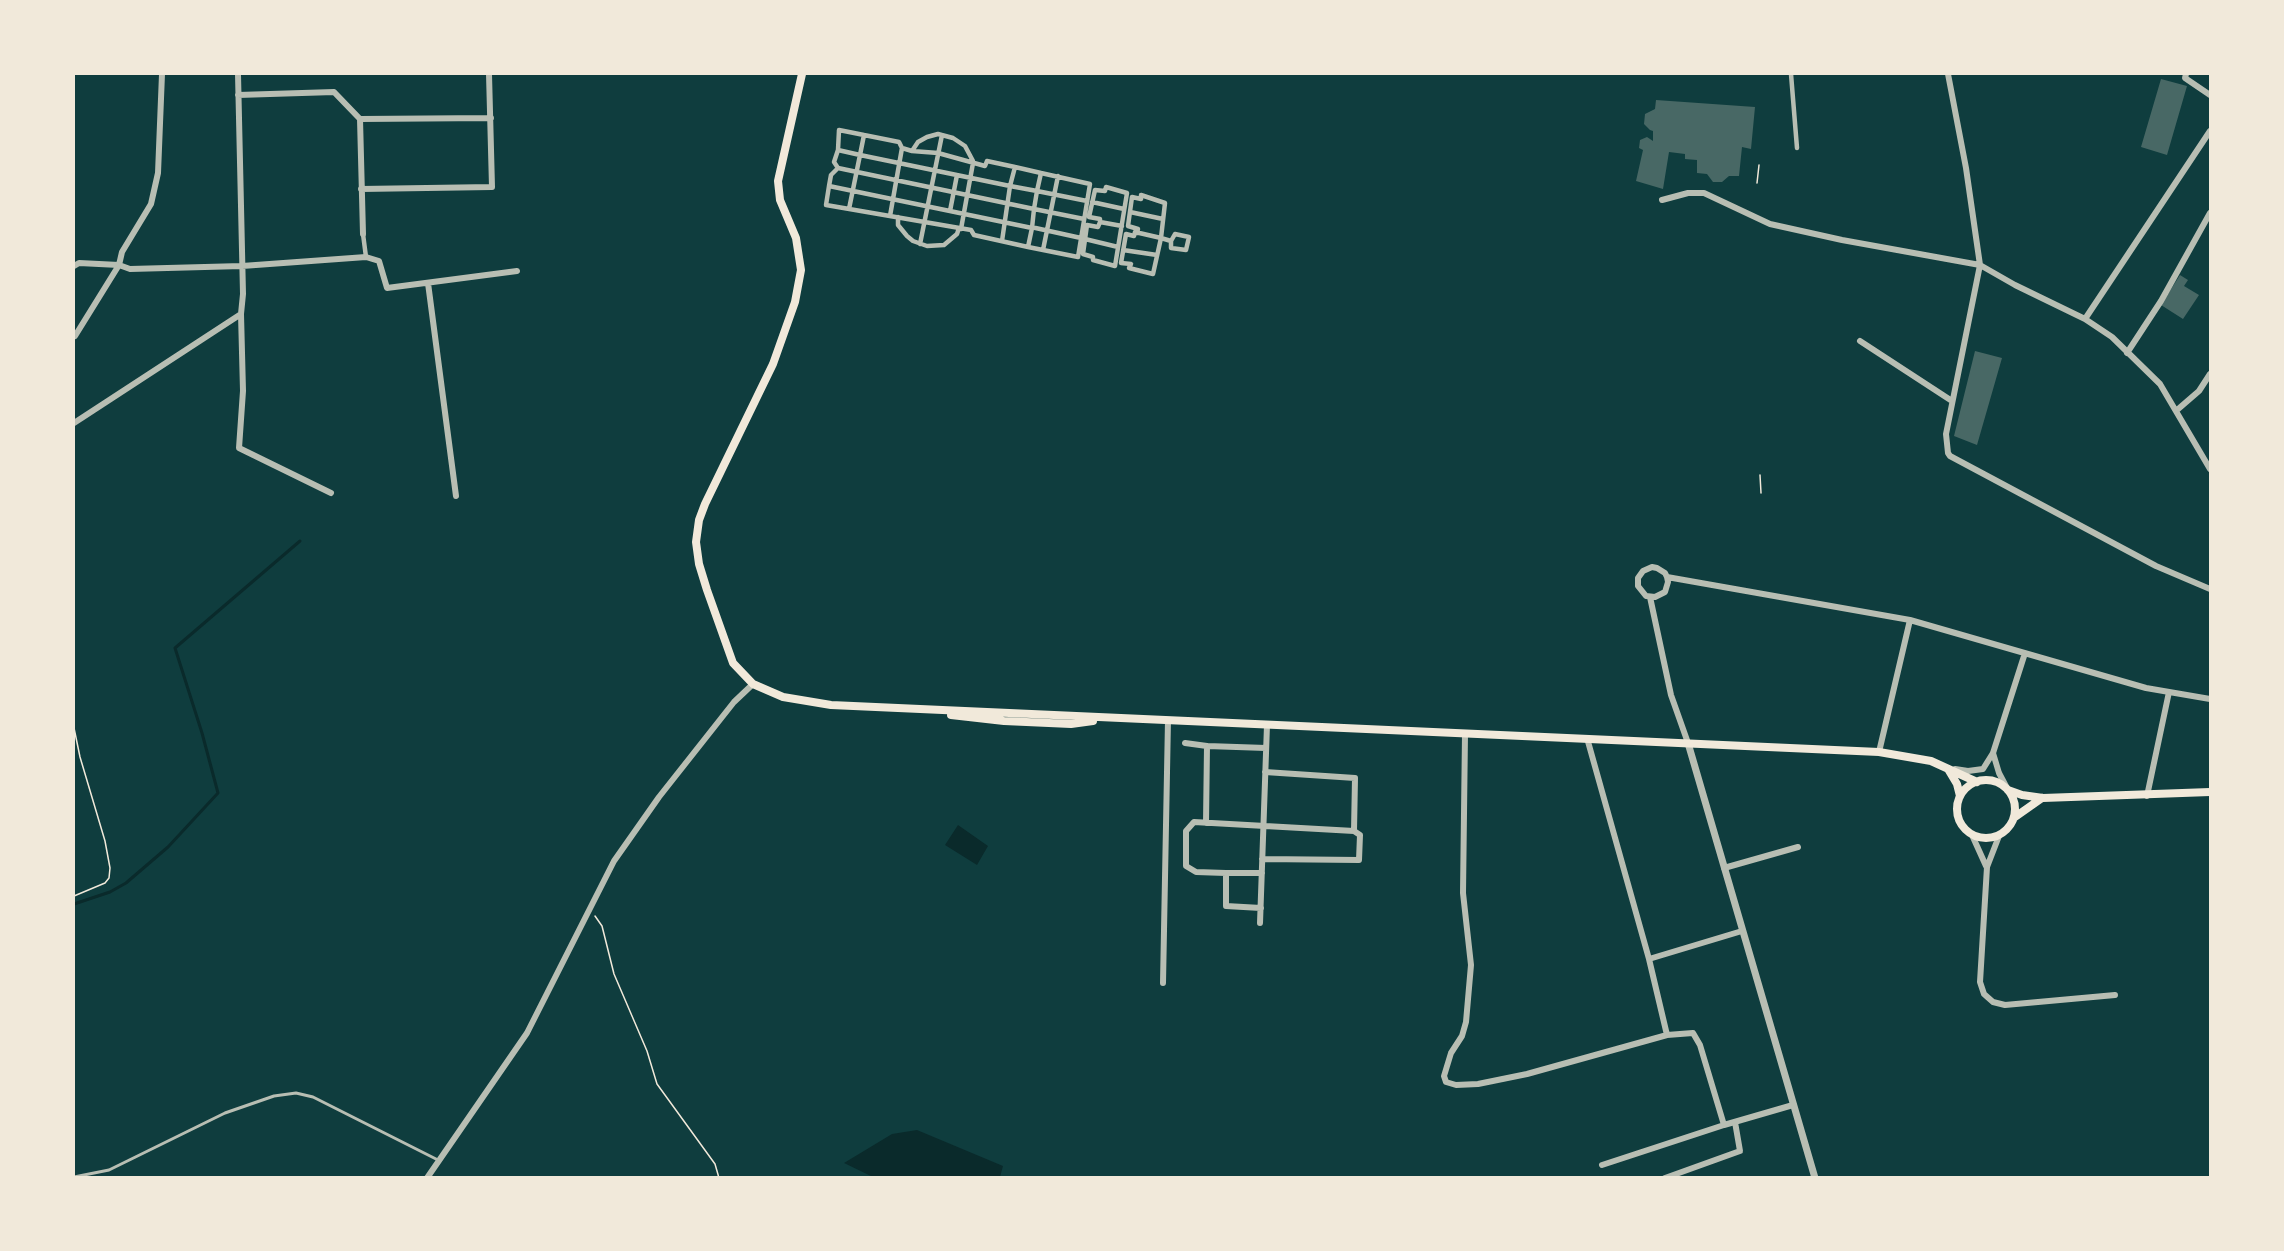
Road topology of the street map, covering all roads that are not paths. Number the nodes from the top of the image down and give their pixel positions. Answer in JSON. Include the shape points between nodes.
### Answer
{"nodes":[{"id":1,"x":162,"y":74,"type":"edge"},
{"id":2,"x":238,"y":74,"type":"edge"},
{"id":3,"x":489,"y":74,"type":"edge"},
{"id":4,"x":802,"y":74,"type":"edge"},
{"id":5,"x":1791,"y":74,"type":"edge"},
{"id":6,"x":1948,"y":74,"type":"edge"},
{"id":7,"x":2186,"y":74,"type":"edge"},
{"id":8,"x":238,"y":95,"type":"junction"},
{"id":9,"x":2211,"y":95,"type":"edge"},
{"id":10,"x":491,"y":118,"type":"junction"},
{"id":11,"x":360,"y":119,"type":"junction"},
{"id":12,"x":2211,"y":131,"type":"edge"},
{"id":13,"x":864,"y":135,"type":"junction"},
{"id":14,"x":942,"y":135,"type":"junction"},
{"id":15,"x":902,"y":148,"type":"junction"},
{"id":16,"x":1797,"y":148,"type":"dead end"},
{"id":17,"x":838,"y":150,"type":"junction"},
{"id":18,"x":912,"y":151,"type":"junction"},
{"id":19,"x":938,"y":153,"type":"junction"},
{"id":20,"x":860,"y":155,"type":"junction"},
{"id":21,"x":973,"y":162,"type":"junction"},
{"id":22,"x":898,"y":163,"type":"junction"},
{"id":23,"x":1016,"y":167,"type":"junction"},
{"id":24,"x":838,"y":168,"type":"junction"},
{"id":25,"x":935,"y":171,"type":"junction"},
{"id":26,"x":856,"y":172,"type":"junction"},
{"id":27,"x":1041,"y":173,"type":"junction"},
{"id":28,"x":957,"y":175,"type":"junction"},
{"id":29,"x":1058,"y":176,"type":"junction"},
{"id":30,"x":970,"y":178,"type":"junction"},
{"id":31,"x":895,"y":180,"type":"junction"},
{"id":32,"x":829,"y":186,"type":"junction"},
{"id":33,"x":1010,"y":186,"type":"junction"},
{"id":34,"x":932,"y":188,"type":"junction"},
{"id":35,"x":361,"y":189,"type":"junction"},
{"id":36,"x":853,"y":191,"type":"junction"},
{"id":37,"x":1037,"y":191,"type":"junction"},
{"id":38,"x":954,"y":192,"type":"junction"},
{"id":39,"x":1053,"y":194,"type":"junction"},
{"id":40,"x":967,"y":195,"type":"junction"},
{"id":41,"x":892,"y":199,"type":"junction"},
{"id":42,"x":1662,"y":200,"type":"dead end"},
{"id":43,"x":1090,"y":201,"type":"junction"},
{"id":44,"x":1008,"y":204,"type":"junction"},
{"id":45,"x":928,"y":206,"type":"junction"},
{"id":46,"x":849,"y":209,"type":"junction"},
{"id":47,"x":1034,"y":209,"type":"junction"},
{"id":48,"x":1125,"y":209,"type":"junction"},
{"id":49,"x":950,"y":211,"type":"junction"},
{"id":50,"x":1051,"y":212,"type":"junction"},
{"id":51,"x":1130,"y":212,"type":"junction"},
{"id":52,"x":2211,"y":213,"type":"edge"},
{"id":53,"x":964,"y":214,"type":"junction"},
{"id":54,"x":890,"y":216,"type":"junction"},
{"id":55,"x":898,"y":218,"type":"junction"},
{"id":56,"x":1084,"y":219,"type":"junction"},
{"id":57,"x":1163,"y":219,"type":"junction"},
{"id":58,"x":925,"y":222,"type":"junction"},
{"id":59,"x":1005,"y":222,"type":"junction"},
{"id":60,"x":1100,"y":222,"type":"junction"},
{"id":61,"x":1122,"y":226,"type":"junction"},
{"id":62,"x":1031,"y":228,"type":"junction"},
{"id":63,"x":960,"y":229,"type":"junction"},
{"id":64,"x":1047,"y":231,"type":"junction"},
{"id":65,"x":1137,"y":233,"type":"junction"},
{"id":66,"x":363,"y":234,"type":"joint"},
{"id":67,"x":1161,"y":238,"type":"junction"},
{"id":68,"x":1083,"y":239,"type":"junction"},
{"id":69,"x":1002,"y":241,"type":"junction"},
{"id":70,"x":1171,"y":241,"type":"junction"},
{"id":71,"x":920,"y":244,"type":"junction"},
{"id":72,"x":1028,"y":247,"type":"junction"},
{"id":73,"x":1121,"y":249,"type":"junction"},
{"id":74,"x":1043,"y":250,"type":"junction"},
{"id":75,"x":1157,"y":255,"type":"junction"},
{"id":76,"x":366,"y":257,"type":"junction"},
{"id":77,"x":119,"y":265,"type":"junction"},
{"id":78,"x":1980,"y":265,"type":"junction"},
{"id":79,"x":74,"y":266,"type":"edge"},
{"id":80,"x":242,"y":266,"type":"junction"},
{"id":81,"x":517,"y":271,"type":"dead end"},
{"id":82,"x":428,"y":283,"type":"junction"},
{"id":83,"x":241,"y":314,"type":"junction"},
{"id":84,"x":2085,"y":319,"type":"junction"},
{"id":85,"x":75,"y":336,"type":"dead end"},
{"id":86,"x":1860,"y":341,"type":"dead end"},
{"id":87,"x":2127,"y":353,"type":"junction"},
{"id":88,"x":2211,"y":374,"type":"edge"},
{"id":89,"x":1952,"y":402,"type":"junction"},
{"id":90,"x":2176,"y":410,"type":"junction"},
{"id":91,"x":74,"y":423,"type":"edge"},
{"id":92,"x":2211,"y":469,"type":"edge"},
{"id":93,"x":331,"y":493,"type":"dead end"},
{"id":94,"x":456,"y":496,"type":"dead end"},
{"id":95,"x":1667,"y":577,"type":"junction"},
{"id":96,"x":2211,"y":589,"type":"edge"},
{"id":97,"x":1650,"y":597,"type":"junction"},
{"id":98,"x":1910,"y":620,"type":"junction"},
{"id":99,"x":2025,"y":653,"type":"junction"},
{"id":100,"x":753,"y":684,"type":"junction"},
{"id":101,"x":2169,"y":692,"type":"junction"},
{"id":102,"x":2211,"y":699,"type":"edge"},
{"id":103,"x":912,"y":709,"type":"junction"},
{"id":104,"x":1073,"y":716,"type":"junction"},
{"id":105,"x":1121,"y":718,"type":"junction"},
{"id":106,"x":1168,"y":720,"type":"junction"},
{"id":107,"x":1004,"y":721,"type":"junction"},
{"id":108,"x":1267,"y":725,"type":"junction"},
{"id":109,"x":1465,"y":735,"type":"junction"},
{"id":110,"x":1587,"y":738,"type":"junction"},
{"id":111,"x":1185,"y":743,"type":"dead end"},
{"id":112,"x":1688,"y":743,"type":"junction"},
{"id":113,"x":1207,"y":746,"type":"junction"},
{"id":114,"x":1266,"y":748,"type":"junction"},
{"id":115,"x":1879,"y":752,"type":"junction"},
{"id":116,"x":1993,"y":753,"type":"junction"},
{"id":117,"x":1948,"y":768,"type":"junction"},
{"id":118,"x":1983,"y":769,"type":"junction"},
{"id":119,"x":1265,"y":772,"type":"junction"},
{"id":120,"x":1977,"y":782,"type":"junction"},
{"id":121,"x":2008,"y":790,"type":"junction"},
{"id":122,"x":2211,"y":792,"type":"edge"},
{"id":123,"x":1960,"y":796,"type":"junction"},
{"id":124,"x":2147,"y":796,"type":"junction"},
{"id":125,"x":2043,"y":798,"type":"junction"},
{"id":126,"x":2015,"y":817,"type":"junction"},
{"id":127,"x":1206,"y":823,"type":"junction"},
{"id":128,"x":1264,"y":825,"type":"junction"},
{"id":129,"x":1354,"y":831,"type":"junction"},
{"id":130,"x":1972,"y":835,"type":"junction"},
{"id":131,"x":1999,"y":836,"type":"junction"},
{"id":132,"x":1797,"y":847,"type":"dead end"},
{"id":133,"x":1262,"y":859,"type":"junction"},
{"id":134,"x":1987,"y":867,"type":"junction"},
{"id":135,"x":1724,"y":868,"type":"junction"},
{"id":136,"x":1226,"y":873,"type":"junction"},
{"id":137,"x":1262,"y":873,"type":"junction"},
{"id":138,"x":1261,"y":908,"type":"junction"},
{"id":139,"x":1260,"y":922,"type":"dead end"},
{"id":140,"x":1742,"y":931,"type":"junction"},
{"id":141,"x":1649,"y":959,"type":"junction"},
{"id":142,"x":1163,"y":984,"type":"dead end"},
{"id":143,"x":2115,"y":995,"type":"dead end"},
{"id":144,"x":1667,"y":1035,"type":"junction"},
{"id":145,"x":1793,"y":1105,"type":"junction"},
{"id":146,"x":1735,"y":1122,"type":"junction"},
{"id":147,"x":1724,"y":1125,"type":"junction"},
{"id":148,"x":438,"y":1160,"type":"junction"},
{"id":149,"x":1602,"y":1165,"type":"dead end"},
{"id":150,"x":74,"y":1177,"type":"edge"},
{"id":151,"x":427,"y":1178,"type":"edge"},
{"id":152,"x":1665,"y":1178,"type":"edge"},
{"id":153,"x":1815,"y":1178,"type":"edge"}],
"edges":[{"from":1,"to":77,"type":"street","via":[[158,173],[151,204],[122,252]]},
{"from":2,"to":8,"type":"street"},
{"from":3,"to":10,"type":"street"},
{"from":4,"to":100,"type":"main road","via":[[778,181],[780,200],[796,238],[801,270],[795,302],[773,364],[705,504],[696,542],[707,590],[734,663]]},
{"from":5,"to":16,"type":"street"},
{"from":6,"to":78,"type":"street"},
{"from":7,"to":9,"type":"street","via":[[2186,78]]},
{"from":8,"to":11,"type":"street","via":[[334,93]]},
{"from":8,"to":80,"type":"street"},
{"from":10,"to":11,"type":"street"},
{"from":10,"to":35,"type":"street","via":[[492,187]]},
{"from":11,"to":35,"type":"street"},
{"from":12,"to":84,"type":"street"},
{"from":13,"to":15,"type":"street","via":[[899,142]]},
{"from":13,"to":17,"type":"street","via":[[839,130]]},
{"from":13,"to":20,"type":"street"},
{"from":14,"to":18,"type":"street","via":[[923,139]]},
{"from":14,"to":19,"type":"street"},
{"from":14,"to":21,"type":"street","via":[[965,146]]},
{"from":15,"to":18,"type":"street"},
{"from":15,"to":22,"type":"street"},
{"from":17,"to":20,"type":"street"},
{"from":17,"to":24,"type":"street","via":[[834,162]]},
{"from":18,"to":19,"type":"street"},
{"from":19,"to":21,"type":"street"},
{"from":19,"to":25,"type":"street"},
{"from":20,"to":22,"type":"street"},
{"from":20,"to":26,"type":"street"},
{"from":21,"to":23,"type":"street"},
{"from":21,"to":30,"type":"street"},
{"from":22,"to":25,"type":"street"},
{"from":22,"to":31,"type":"street"},
{"from":23,"to":27,"type":"street"},
{"from":23,"to":33,"type":"street"},
{"from":24,"to":26,"type":"street"},
{"from":24,"to":32,"type":"street"},
{"from":25,"to":28,"type":"street"},
{"from":25,"to":34,"type":"street"},
{"from":26,"to":31,"type":"street"},
{"from":26,"to":36,"type":"street"},
{"from":27,"to":29,"type":"street"},
{"from":27,"to":37,"type":"street"},
{"from":28,"to":30,"type":"street"},
{"from":28,"to":38,"type":"street"},
{"from":29,"to":39,"type":"street"},
{"from":29,"to":43,"type":"street","via":[[1090,184]]},
{"from":30,"to":33,"type":"street"},
{"from":30,"to":40,"type":"street"},
{"from":31,"to":34,"type":"street"},
{"from":31,"to":41,"type":"street"},
{"from":32,"to":36,"type":"street"},
{"from":32,"to":46,"type":"street","via":[[826,205]]},
{"from":33,"to":37,"type":"street"},
{"from":33,"to":44,"type":"street"},
{"from":34,"to":38,"type":"street"},
{"from":34,"to":45,"type":"street"},
{"from":35,"to":66,"type":"street"},
{"from":36,"to":41,"type":"street"},
{"from":36,"to":46,"type":"street"},
{"from":37,"to":39,"type":"street"},
{"from":37,"to":47,"type":"street"},
{"from":38,"to":40,"type":"street"},
{"from":38,"to":49,"type":"street"},
{"from":39,"to":43,"type":"street"},
{"from":39,"to":50,"type":"street"},
{"from":40,"to":44,"type":"street"},
{"from":40,"to":53,"type":"street"},
{"from":41,"to":45,"type":"street"},
{"from":41,"to":54,"type":"street"},
{"from":42,"to":78,"type":"street","via":[[1688,193],[1704,194],[1770,224]]},
{"from":43,"to":48,"type":"street"},
{"from":43,"to":48,"type":"street","via":[[1095,190],[1105,191],[1106,187],[1127,193]]},
{"from":43,"to":56,"type":"street"},
{"from":43,"to":60,"type":"street","via":[[1089,217]]},
{"from":44,"to":47,"type":"street"},
{"from":44,"to":59,"type":"street"},
{"from":45,"to":49,"type":"street"},
{"from":45,"to":58,"type":"street"},
{"from":46,"to":54,"type":"street"},
{"from":47,"to":50,"type":"street"},
{"from":47,"to":62,"type":"street"},
{"from":48,"to":61,"type":"street"},
{"from":49,"to":53,"type":"street"},
{"from":50,"to":56,"type":"street"},
{"from":50,"to":64,"type":"street"},
{"from":51,"to":57,"type":"street"},
{"from":51,"to":57,"type":"street","via":[[1132,197],[1141,199],[1141,195],[1165,203]]},
{"from":51,"to":65,"type":"street","via":[[1128,226],[1138,229]]},
{"from":52,"to":87,"type":"street"},
{"from":53,"to":59,"type":"street"},
{"from":53,"to":63,"type":"street"},
{"from":54,"to":55,"type":"street"},
{"from":55,"to":58,"type":"street"},
{"from":55,"to":71,"type":"street","via":[[898,225]]},
{"from":56,"to":68,"type":"street"},
{"from":57,"to":67,"type":"street"},
{"from":58,"to":63,"type":"street"},
{"from":58,"to":71,"type":"street"},
{"from":59,"to":62,"type":"street"},
{"from":59,"to":69,"type":"street"},
{"from":60,"to":61,"type":"street"},
{"from":60,"to":68,"type":"street","via":[[1098,226],[1087,225]]},
{"from":61,"to":73,"type":"street"},
{"from":62,"to":64,"type":"street"},
{"from":62,"to":72,"type":"street"},
{"from":63,"to":69,"type":"street"},
{"from":63,"to":71,"type":"street","via":[[944,244]]},
{"from":64,"to":68,"type":"street"},
{"from":64,"to":74,"type":"street"},
{"from":65,"to":67,"type":"street"},
{"from":65,"to":73,"type":"street","via":[[1126,234]]},
{"from":66,"to":76,"type":"street"},
{"from":67,"to":70,"type":"street"},
{"from":67,"to":75,"type":"street"},
{"from":68,"to":73,"type":"street"},
{"from":68,"to":73,"type":"street","via":[[1083,254],[1115,266]]},
{"from":68,"to":74,"type":"street","via":[[1078,256]]},
{"from":69,"to":72,"type":"street"},
{"from":70,"to":70,"type":"street","via":[[1171,248],[1186,250],[1189,237],[1175,234]]},
{"from":72,"to":74,"type":"street"},
{"from":73,"to":75,"type":"street"},
{"from":73,"to":75,"type":"street","via":[[1121,263],[1153,274]]},
{"from":76,"to":80,"type":"street"},
{"from":76,"to":82,"type":"street","via":[[379,261],[387,288]]},
{"from":77,"to":79,"type":"street"},
{"from":77,"to":80,"type":"street","via":[[130,269]]},
{"from":77,"to":85,"type":"street"},
{"from":78,"to":84,"type":"street"},
{"from":78,"to":89,"type":"street"},
{"from":80,"to":83,"type":"street"},
{"from":81,"to":82,"type":"street"},
{"from":82,"to":94,"type":"street"},
{"from":83,"to":91,"type":"street"},
{"from":83,"to":93,"type":"street","via":[[243,391],[239,448]]},
{"from":84,"to":87,"type":"street"},
{"from":86,"to":89,"type":"street"},
{"from":87,"to":90,"type":"street","via":[[2160,384]]},
{"from":88,"to":90,"type":"street","via":[[2199,391]]},
{"from":89,"to":96,"type":"street","via":[[1946,441],[1950,456],[2156,566]]},
{"from":90,"to":92,"type":"street"},
{"from":95,"to":97,"type":"street","via":[[1665,592]]},
{"from":95,"to":97,"type":"street","via":[[1657,567],[1643,571],[1638,586],[1642,594]]},
{"from":95,"to":98,"type":"street"},
{"from":97,"to":112,"type":"street","via":[[1671,695]]},
{"from":98,"to":99,"type":"street"},
{"from":98,"to":115,"type":"street"},
{"from":99,"to":101,"type":"street"},
{"from":99,"to":116,"type":"street"},
{"from":100,"to":103,"type":"main road","via":[[783,697],[831,705]]},
{"from":100,"to":148,"type":"street","via":[[734,702],[659,797],[614,861],[527,1033]]},
{"from":101,"to":102,"type":"street"},
{"from":101,"to":124,"type":"street"},
{"from":103,"to":104,"type":"main road"},
{"from":103,"to":107,"type":"main road"},
{"from":104,"to":105,"type":"main road"},
{"from":104,"to":107,"type":"main road"},
{"from":105,"to":106,"type":"main road"},
{"from":105,"to":107,"type":"main road","via":[[1071,724]]},
{"from":106,"to":108,"type":"main road"},
{"from":106,"to":142,"type":"street"},
{"from":108,"to":109,"type":"main road"},
{"from":108,"to":114,"type":"street"},
{"from":109,"to":110,"type":"main road"},
{"from":109,"to":144,"type":"street","via":[[1463,893],[1470,965],[1466,1023],[1451,1053],[1446,1082],[1478,1084],[1527,1074]]},
{"from":110,"to":112,"type":"main road"},
{"from":110,"to":141,"type":"street"},
{"from":111,"to":113,"type":"street"},
{"from":112,"to":115,"type":"main road"},
{"from":112,"to":135,"type":"street"},
{"from":113,"to":114,"type":"street"},
{"from":113,"to":127,"type":"street"},
{"from":114,"to":119,"type":"street"},
{"from":115,"to":117,"type":"main road","via":[[1922,758]]},
{"from":116,"to":118,"type":"street"},
{"from":116,"to":121,"type":"street"},
{"from":117,"to":118,"type":"street"},
{"from":117,"to":120,"type":"main road"},
{"from":117,"to":123,"type":"main road"},
{"from":118,"to":120,"type":"street"},
{"from":119,"to":128,"type":"street"},
{"from":119,"to":129,"type":"street","via":[[1355,778]]},
{"from":120,"to":121,"type":"main road","via":[[1994,781]]},
{"from":120,"to":123,"type":"main road"},
{"from":121,"to":125,"type":"main road"},
{"from":121,"to":126,"type":"main road"},
{"from":122,"to":124,"type":"main road"},
{"from":123,"to":130,"type":"main road","via":[[1960,822]]},
{"from":124,"to":125,"type":"main road"},
{"from":125,"to":126,"type":"main road"},
{"from":126,"to":131,"type":"main road"},
{"from":127,"to":128,"type":"street"},
{"from":127,"to":136,"type":"street","via":[[1194,822],[1186,831],[1186,866],[1196,872]]},
{"from":128,"to":129,"type":"street"},
{"from":128,"to":133,"type":"street"},
{"from":129,"to":133,"type":"street","via":[[1360,835],[1359,860]]},
{"from":130,"to":131,"type":"main road"},
{"from":130,"to":134,"type":"street"},
{"from":131,"to":134,"type":"street"},
{"from":132,"to":135,"type":"street"},
{"from":133,"to":137,"type":"street"},
{"from":134,"to":143,"type":"street","via":[[1980,982],[1988,998],[2005,1005]]},
{"from":135,"to":140,"type":"street"},
{"from":136,"to":137,"type":"street"},
{"from":136,"to":138,"type":"street","via":[[1226,906]]},
{"from":137,"to":138,"type":"street"},
{"from":138,"to":139,"type":"street"},
{"from":140,"to":141,"type":"street"},
{"from":140,"to":145,"type":"street"},
{"from":141,"to":144,"type":"street"},
{"from":144,"to":147,"type":"street","via":[[1693,1034],[1700,1045]]},
{"from":145,"to":146,"type":"street"},
{"from":145,"to":153,"type":"street"},
{"from":146,"to":147,"type":"street"},
{"from":146,"to":152,"type":"street","via":[[1740,1151]]},
{"from":147,"to":149,"type":"street"},
{"from":148,"to":150,"type":"lane","via":[[313,1097],[296,1093],[274,1096],[225,1113],[109,1170]]},
{"from":148,"to":151,"type":"street"}]}
